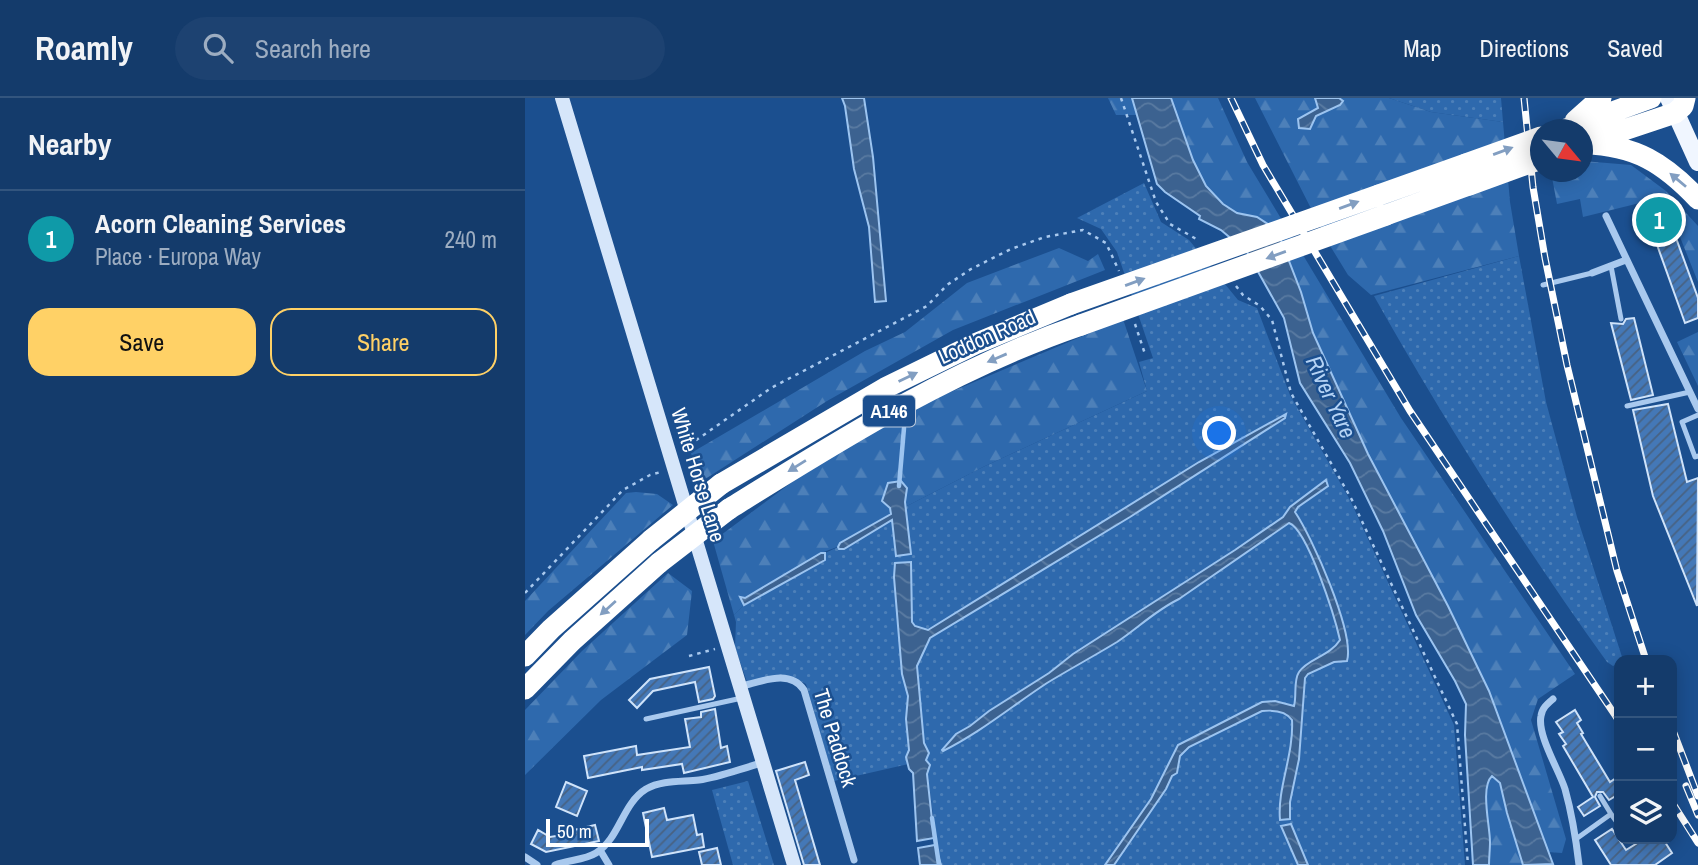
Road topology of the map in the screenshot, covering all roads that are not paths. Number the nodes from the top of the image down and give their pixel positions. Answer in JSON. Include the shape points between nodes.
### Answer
{"nodes":[{"id":1,"x":562,"y":98,"type":"edge"},
{"id":2,"x":1601,"y":98,"type":"edge"},
{"id":3,"x":1651,"y":98,"type":"edge"},
{"id":4,"x":1680,"y":102,"type":"edge"},
{"id":5,"x":1698,"y":102,"type":"edge"},
{"id":6,"x":1577,"y":119,"type":"edge"},
{"id":7,"x":1593,"y":119,"type":"edge"},
{"id":8,"x":1593,"y":140,"type":"edge"},
{"id":9,"x":1530,"y":142,"type":"edge"},
{"id":10,"x":1593,"y":144,"type":"edge"},
{"id":11,"x":1530,"y":161,"type":"edge"},
{"id":12,"x":1698,"y":162,"type":"edge"},
{"id":13,"x":1467,"y":174,"type":"junction"},
{"id":14,"x":1698,"y":199,"type":"edge"},
{"id":15,"x":1383,"y":205,"type":"junction"},
{"id":16,"x":1606,"y":216,"type":"dead end"},
{"id":17,"x":1626,"y":260,"type":"junction"},
{"id":18,"x":1611,"y":266,"type":"junction"},
{"id":19,"x":1592,"y":273,"type":"joint"},
{"id":20,"x":1543,"y":285,"type":"dead end"},
{"id":21,"x":1621,"y":319,"type":"dead end"},
{"id":22,"x":1690,"y":392,"type":"junction"},
{"id":23,"x":1627,"y":406,"type":"dead end"},
{"id":24,"x":1698,"y":409,"type":"edge"},
{"id":25,"x":1698,"y":415,"type":"edge"},
{"id":26,"x":1698,"y":456,"type":"edge"},
{"id":27,"x":525,"y":656,"type":"edge"},
{"id":28,"x":525,"y":689,"type":"edge"},
{"id":29,"x":743,"y":692,"type":"junction"},
{"id":30,"x":1553,"y":699,"type":"dead end"},
{"id":31,"x":646,"y":719,"type":"dead end"},
{"id":32,"x":762,"y":763,"type":"junction"},
{"id":33,"x":1599,"y":796,"type":"dead end"},
{"id":34,"x":1611,"y":814,"type":"junction"},
{"id":35,"x":1614,"y":818,"type":"edge"},
{"id":36,"x":1576,"y":839,"type":"junction"},
{"id":37,"x":600,"y":850,"type":"junction"},
{"id":38,"x":525,"y":857,"type":"edge"},
{"id":39,"x":854,"y":860,"type":"dead end"},
{"id":40,"x":537,"y":865,"type":"edge"},
{"id":41,"x":555,"y":865,"type":"edge"},
{"id":42,"x":609,"y":865,"type":"edge"},
{"id":43,"x":794,"y":865,"type":"edge"},
{"id":44,"x":1579,"y":865,"type":"edge"}],
"edges":[{"from":1,"to":29,"type":"street","name":"White Horse Lane"},
{"from":2,"to":6,"type":"highway"},
{"from":3,"to":7,"type":"highway"},
{"from":4,"to":5,"type":"highway"},
{"from":4,"to":8,"type":"highway"},
{"from":4,"to":12,"type":"main road"},
{"from":13,"to":9,"type":"highway","name":"Loddon Road","number":"A146","one_way":true,"bridge":true},
{"from":14,"to":10,"type":"highway","one_way":true,"via":[[1662,167],[1634,150]]},
{"from":11,"to":13,"type":"highway","name":"Loddon Road","number":"A146","bridge":true},
{"from":13,"to":15,"type":"highway","name":"Loddon Road","number":"A146"},
{"from":27,"to":15,"type":"highway","name":"Loddon Road","number":"A146","one_way":true,"bridge":true,"via":[[651,540],[721,484],[885,388],[1071,304]]},
{"from":15,"to":28,"type":"highway","name":"Loddon Road","number":"A146","one_way":true,"bridge":true,"via":[[984,364],[911,398],[729,509],[659,562]]},
{"from":16,"to":17,"type":"street"},
{"from":17,"to":18,"type":"street"},
{"from":17,"to":22,"type":"street"},
{"from":18,"to":19,"type":"street"},
{"from":18,"to":21,"type":"lane"},
{"from":19,"to":20,"type":"lane"},
{"from":22,"to":23,"type":"lane"},
{"from":22,"to":24,"type":"street"},
{"from":25,"to":26,"type":"lane","via":[[1682,422]]},
{"from":29,"to":31,"type":"lane"},
{"from":29,"to":32,"type":"street","name":"White Horse Lane"},
{"from":29,"to":39,"type":"street","name":"The Paddock","via":[[782,678],[792,679],[804,690]]},
{"from":30,"to":36,"type":"street","via":[[1544,706],[1541,725],[1564,787]]},
{"from":32,"to":37,"type":"street","via":[[701,780],[649,787]]},
{"from":32,"to":43,"type":"street","name":"White Horse Lane"},
{"from":33,"to":34,"type":"lane"},
{"from":34,"to":35,"type":"lane"},
{"from":34,"to":36,"type":"lane"},
{"from":36,"to":44,"type":"street"},
{"from":37,"to":41,"type":"street"},
{"from":37,"to":42,"type":"street"},
{"from":38,"to":40,"type":"street"}]}
